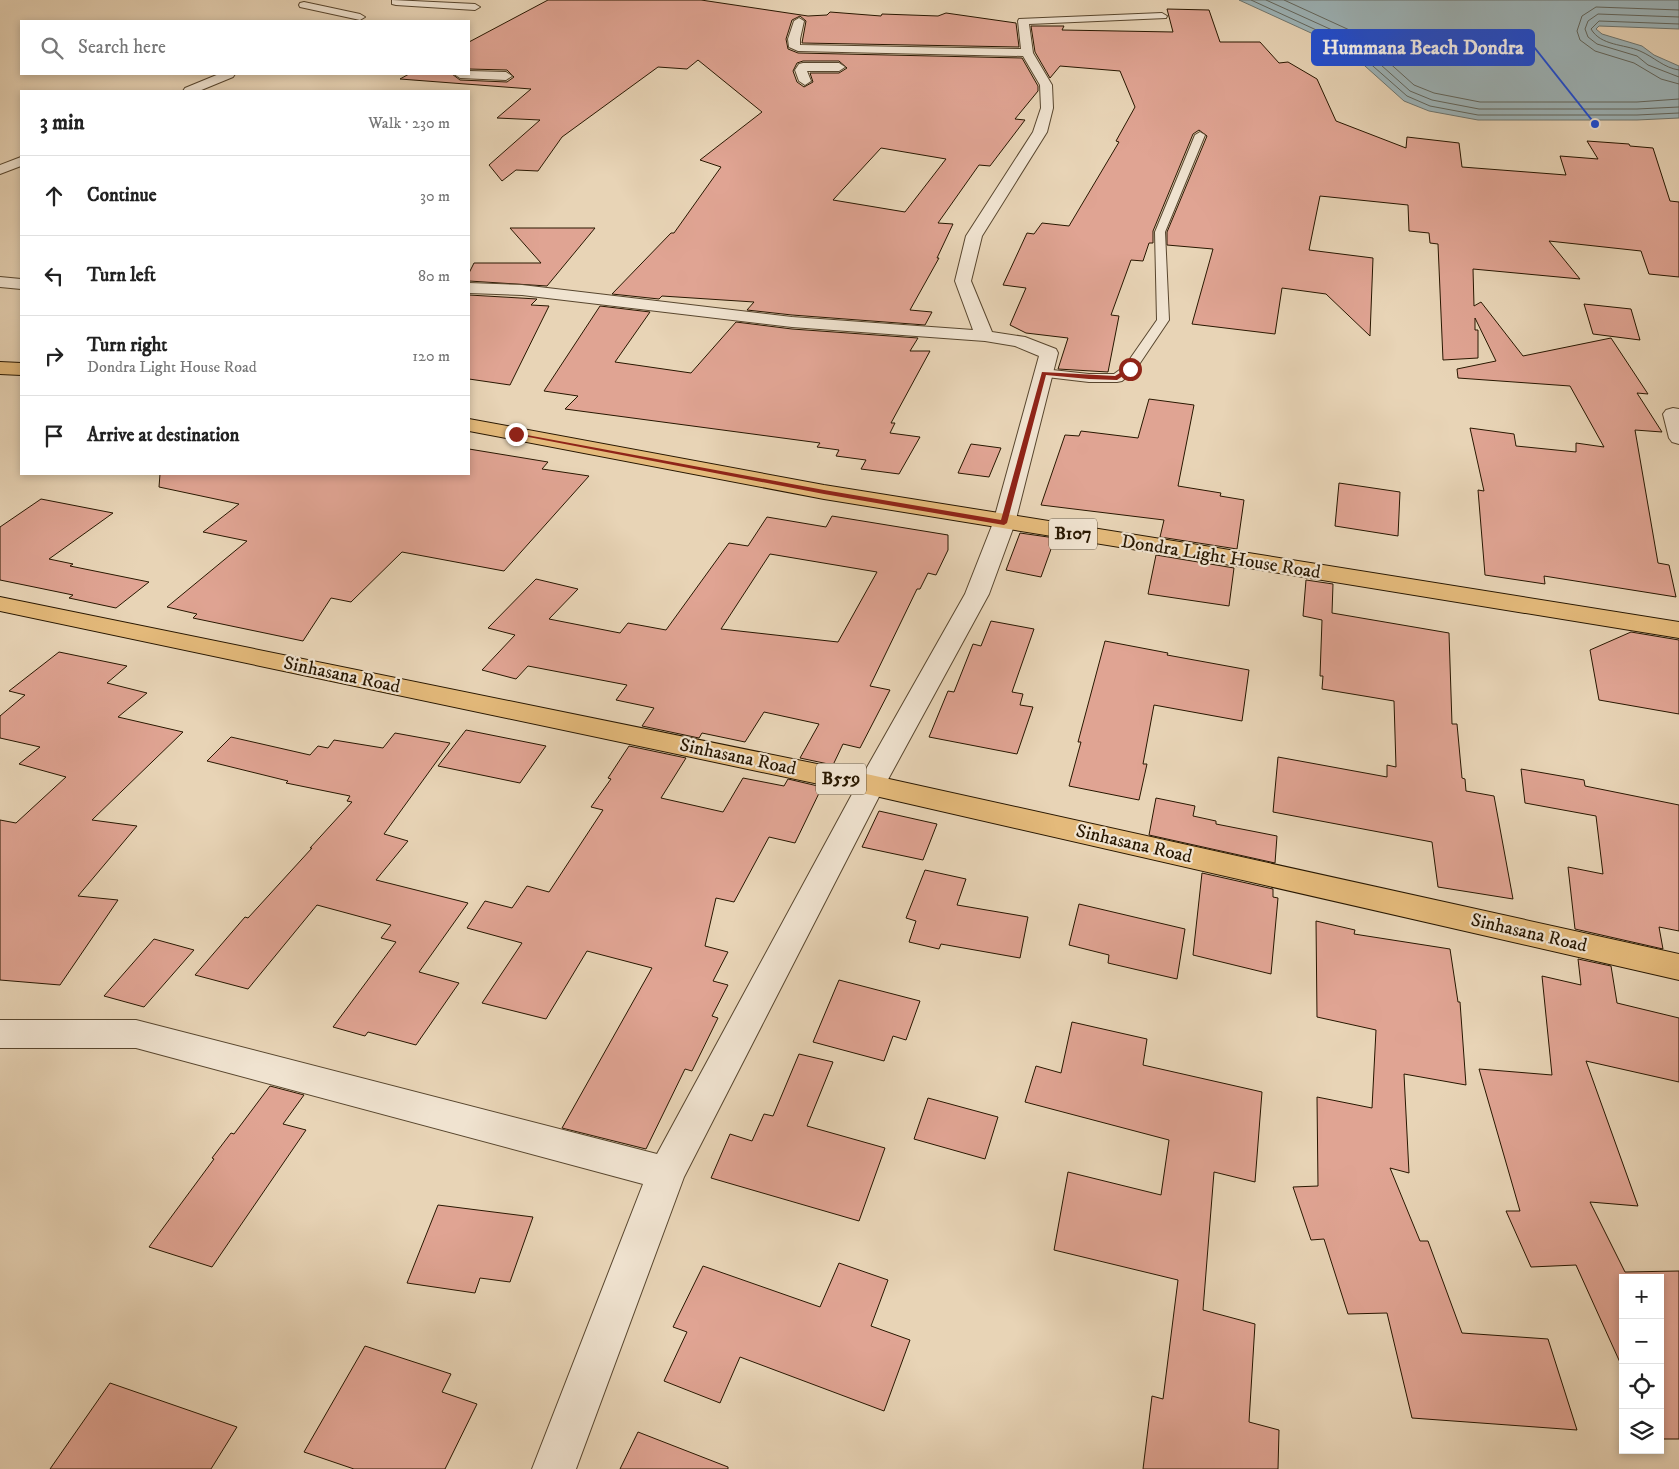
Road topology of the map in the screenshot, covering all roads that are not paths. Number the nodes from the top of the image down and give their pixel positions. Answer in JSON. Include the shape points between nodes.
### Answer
{"nodes":[{"id":1,"x":394,"y":2,"type":"edge"},
{"id":2,"x":304,"y":5,"type":"dead end"},
{"id":3,"x":475,"y":6,"type":"dead end"},
{"id":4,"x":1162,"y":16,"type":"dead end"},
{"id":5,"x":360,"y":17,"type":"edge"},
{"id":6,"x":798,"y":21,"type":"dead end"},
{"id":7,"x":1027,"y":53,"type":"junction"},
{"id":8,"x":850,"y":67,"type":"dead end"},
{"id":9,"x":1019,"y":70,"type":"dead end"},
{"id":10,"x":1038,"y":70,"type":"junction"},
{"id":11,"x":470,"y":74,"type":"edge"},
{"id":12,"x":227,"y":75,"type":"edge"},
{"id":13,"x":506,"y":76,"type":"dead end"},
{"id":14,"x":804,"y":81,"type":"dead end"},
{"id":15,"x":191,"y":90,"type":"edge"},
{"id":16,"x":1200,"y":135,"type":"dead end"},
{"id":17,"x":20,"y":161,"type":"edge"},
{"id":18,"x":0,"y":170,"type":"edge"},
{"id":19,"x":0,"y":282,"type":"edge"},
{"id":20,"x":20,"y":284,"type":"edge"},
{"id":21,"x":470,"y":288,"type":"edge"},
{"id":22,"x":985,"y":336,"type":"junction"},
{"id":23,"x":0,"y":368,"type":"edge"},
{"id":24,"x":20,"y":370,"type":"edge"},
{"id":25,"x":1044,"y":374,"type":"junction"},
{"id":26,"x":1673,"y":414,"type":"dead end"},
{"id":27,"x":470,"y":425,"type":"edge"},
{"id":28,"x":1679,"y":438,"type":"edge"},
{"id":29,"x":1004,"y":523,"type":"junction"},
{"id":30,"x":0,"y":604,"type":"edge"},
{"id":31,"x":1679,"y":630,"type":"edge"},
{"id":32,"x":871,"y":785,"type":"junction"},
{"id":33,"x":1679,"y":967,"type":"edge"},
{"id":34,"x":0,"y":1034,"type":"edge"},
{"id":35,"x":666,"y":1173,"type":"junction"},
{"id":36,"x":554,"y":1469,"type":"edge"}],
"edges":[{"from":1,"to":3,"type":"street"},
{"from":2,"to":5,"type":"street"},
{"from":4,"to":7,"type":"street","via":[[1023,20]]},
{"from":6,"to":7,"type":"street","via":[[794,39],[798,48]]},
{"from":7,"to":10,"type":"street"},
{"from":8,"to":14,"type":"street","via":[[803,67]]},
{"from":9,"to":10,"type":"street"},
{"from":10,"to":22,"type":"street","via":[[1046,85],[1048,108],[1040,132],[974,236],[963,281]]},
{"from":11,"to":13,"type":"street"},
{"from":12,"to":15,"type":"street"},
{"from":16,"to":25,"type":"lane","via":[[1160,232],[1163,320],[1130,369],[1117,378]]},
{"from":17,"to":18,"type":"street"},
{"from":19,"to":20,"type":"street"},
{"from":21,"to":22,"type":"street","via":[[522,290],[792,322]]},
{"from":22,"to":25,"type":"street","via":[[1019,340],[1049,353]]},
{"from":23,"to":24,"type":"main road"},
{"from":25,"to":29,"type":"street"},
{"from":26,"to":28,"type":"street"},
{"from":27,"to":29,"type":"main road","name":"Dondra Light House Road","number":"B107"},
{"from":29,"to":31,"type":"main road","name":"Dondra Light House Road","number":"B107"},
{"from":29,"to":32,"type":"street","via":[[977,594]]},
{"from":30,"to":32,"type":"main road","name":"Sinhasana Road","number":"B559"},
{"from":32,"to":33,"type":"main road","name":"Sinhasana Road","number":"B559"},
{"from":32,"to":35,"type":"street"},
{"from":34,"to":35,"type":"street","via":[[136,1034]]},
{"from":35,"to":36,"type":"street"}]}
